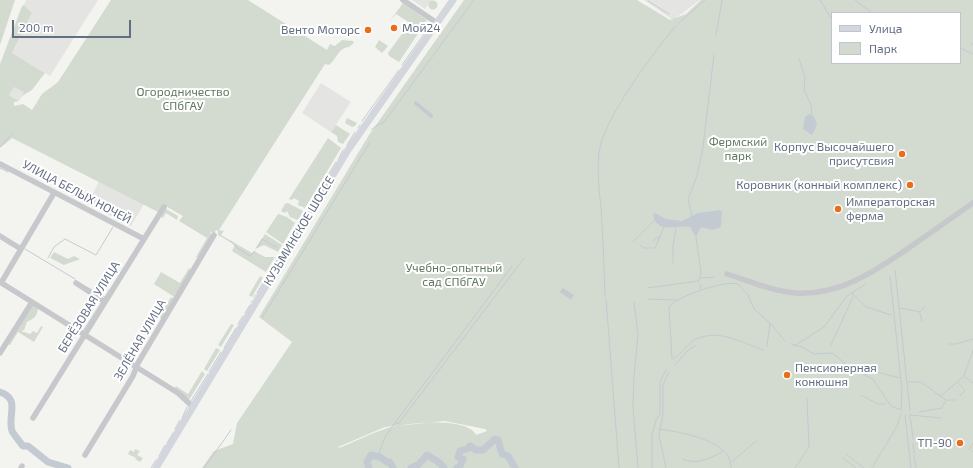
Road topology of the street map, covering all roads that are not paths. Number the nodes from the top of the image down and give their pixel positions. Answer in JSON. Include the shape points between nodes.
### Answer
{"nodes":[{"id":1,"x":403,"y":0,"type":"edge"},
{"id":2,"x":453,"y":0,"type":"edge"},
{"id":3,"x":437,"y":23,"type":"junction"},
{"id":4,"x":0,"y":164,"type":"edge"},
{"id":5,"x":54,"y":193,"type":"junction"},
{"id":6,"x":973,"y":203,"type":"edge"},
{"id":7,"x":164,"y":207,"type":"dead end"},
{"id":8,"x":214,"y":235,"type":"dead end"},
{"id":9,"x":0,"y":236,"type":"edge"},
{"id":10,"x":144,"y":239,"type":"junction"},
{"id":11,"x":21,"y":249,"type":"junction"},
{"id":12,"x":727,"y":274,"type":"dead end"},
{"id":13,"x":1,"y":283,"type":"edge"},
{"id":14,"x":76,"y":283,"type":"dead end"},
{"id":15,"x":32,"y":302,"type":"junction"},
{"id":16,"x":105,"y":302,"type":"junction"},
{"id":17,"x":85,"y":335,"type":"junction"},
{"id":18,"x":0,"y":353,"type":"edge"},
{"id":19,"x":136,"y":367,"type":"junction"},
{"id":20,"x":193,"y":407,"type":"junction"},
{"id":21,"x":33,"y":418,"type":"dead end"},
{"id":22,"x":85,"y":455,"type":"dead end"},
{"id":23,"x":156,"y":468,"type":"edge"}],
"edges":[{"from":1,"to":3,"type":"street"},
{"from":2,"to":3,"type":"main road","name":"КУЗЬМИНСКОЕ ШОССЕ"},
{"from":3,"to":20,"type":"main road","name":"КУЗЬМИНСКОЕ ШОССЕ","via":[[348,150]]},
{"from":4,"to":5,"type":"street","name":"УЛИЦА БЕЛЫХ НОЧЕЙ"},
{"from":5,"to":10,"type":"street","name":"УЛИЦА БЕЛЫХ НОЧЕЙ"},
{"from":5,"to":11,"type":"street"},
{"from":6,"to":12,"type":"street","via":[[879,269],[835,289],[815,293],[789,292]]},
{"from":7,"to":10,"type":"street","name":"БЕРЁЗОВАЯ УЛИЦА"},
{"from":8,"to":19,"type":"street","name":"ЗЕЛЁНАЯ УЛИЦА"},
{"from":9,"to":11,"type":"street"},
{"from":10,"to":16,"type":"street","name":"БЕРЁЗОВАЯ УЛИЦА"},
{"from":11,"to":13,"type":"street"},
{"from":13,"to":15,"type":"street"},
{"from":14,"to":16,"type":"street"},
{"from":15,"to":17,"type":"street"},
{"from":15,"to":18,"type":"street"},
{"from":16,"to":17,"type":"street","name":"БЕРЁЗОВАЯ УЛИЦА"},
{"from":17,"to":19,"type":"street"},
{"from":17,"to":21,"type":"street","name":"БЕРЁЗОВАЯ УЛИЦА"},
{"from":19,"to":20,"type":"street","via":[[178,393]]},
{"from":19,"to":22,"type":"street","name":"ЗЕЛЁНАЯ УЛИЦА"},
{"from":20,"to":23,"type":"main road","name":"КУЗЬМИНСКОЕ ШОССЕ"}]}
